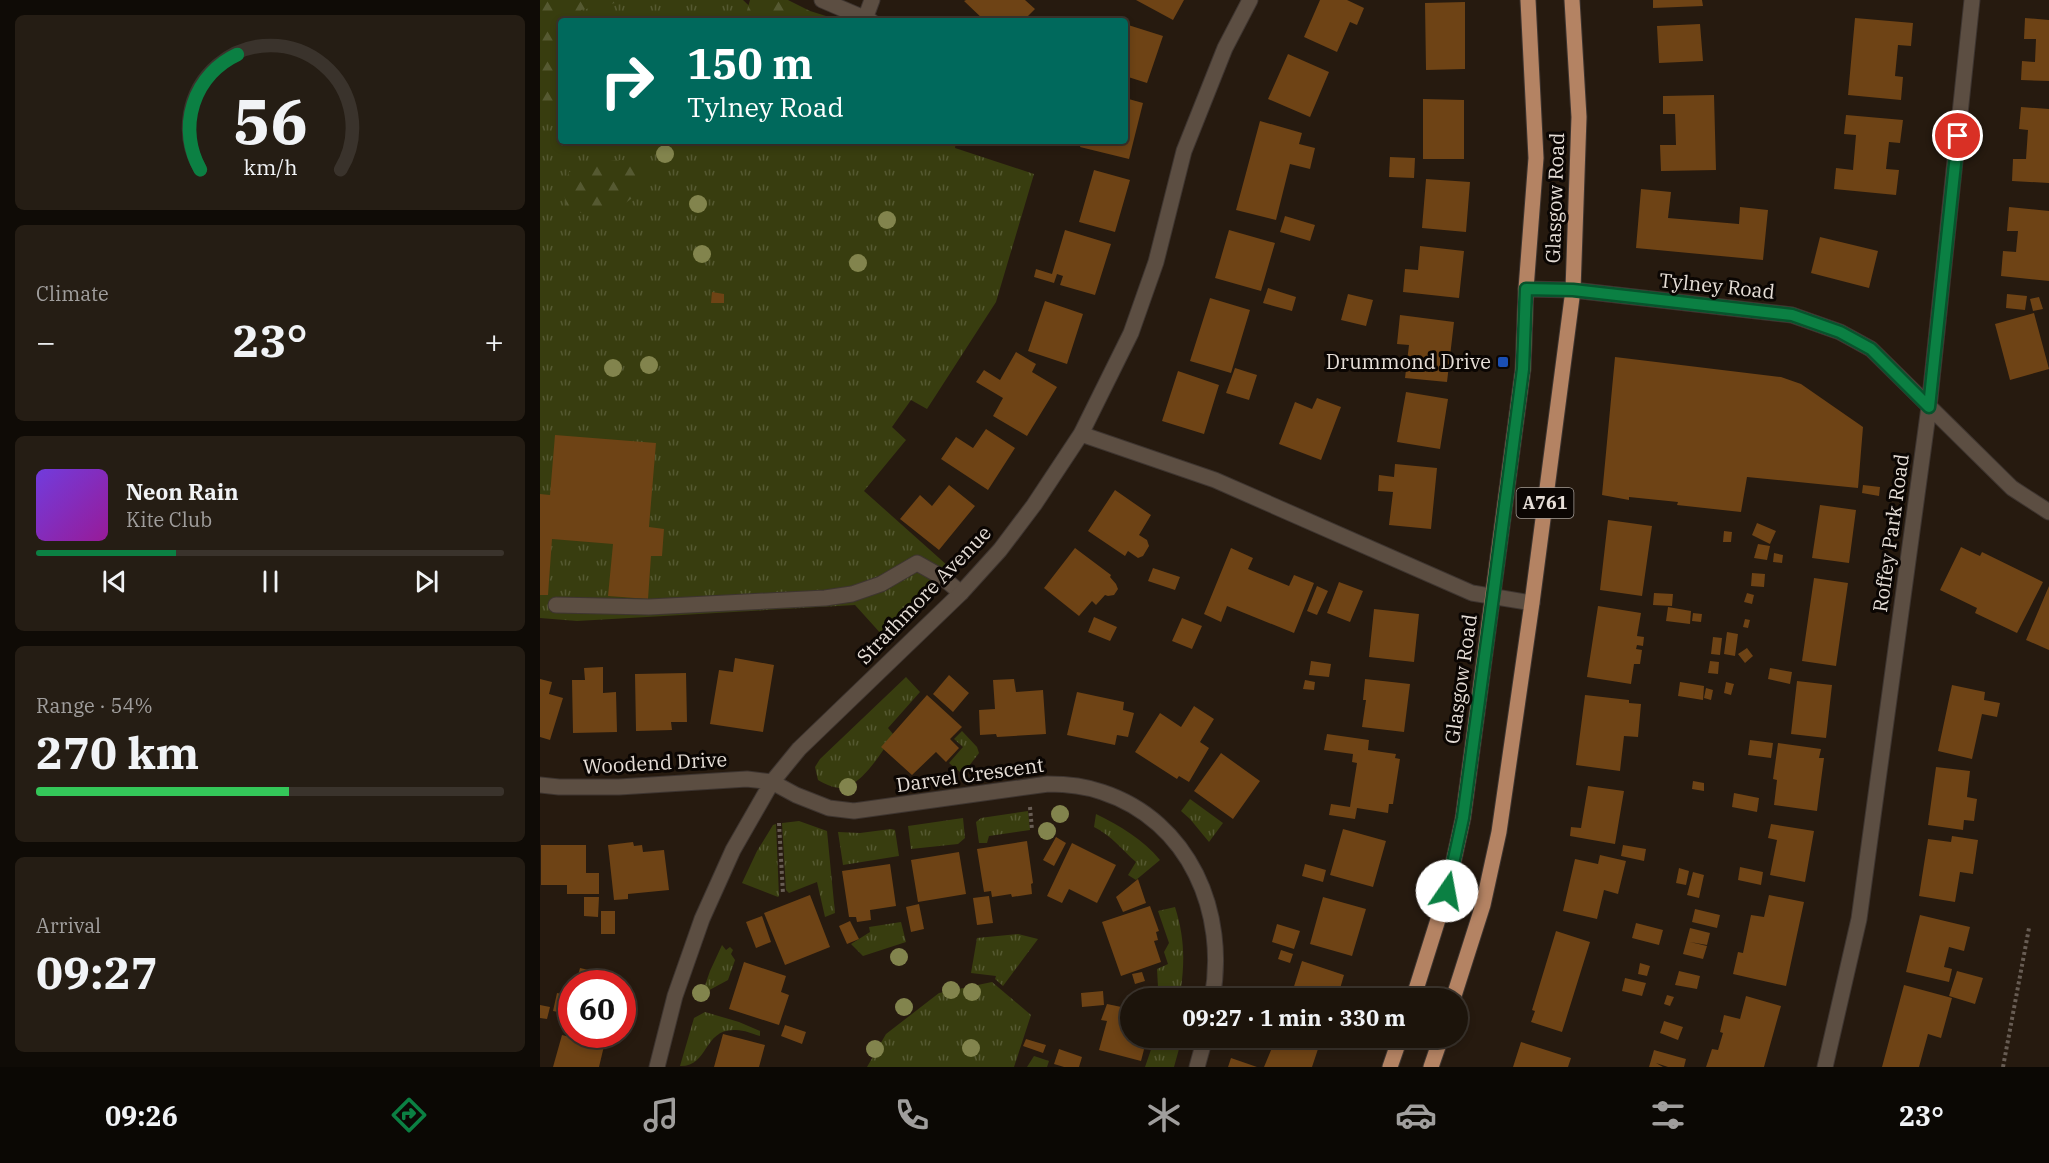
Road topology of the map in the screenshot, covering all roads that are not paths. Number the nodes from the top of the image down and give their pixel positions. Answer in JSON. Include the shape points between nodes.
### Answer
{"nodes":[{"id":1,"x":822,"y":0,"type":"edge"},
{"id":2,"x":872,"y":0,"type":"edge"},
{"id":3,"x":1250,"y":0,"type":"edge"},
{"id":4,"x":1528,"y":0,"type":"edge"},
{"id":5,"x":1572,"y":0,"type":"edge"},
{"id":6,"x":1972,"y":0,"type":"edge"},
{"id":7,"x":863,"y":18,"type":"edge"},
{"id":8,"x":868,"y":18,"type":"edge"},
{"id":9,"x":1526,"y":289,"type":"junction"},
{"id":10,"x":1573,"y":290,"type":"junction"},
{"id":11,"x":1929,"y":407,"type":"junction"},
{"id":12,"x":1081,"y":434,"type":"junction"},
{"id":13,"x":2049,"y":512,"type":"edge"},
{"id":14,"x":961,"y":593,"type":"junction"},
{"id":15,"x":1493,"y":597,"type":"junction"},
{"id":16,"x":1532,"y":603,"type":"junction"},
{"id":17,"x":556,"y":605,"type":"dead end"},
{"id":18,"x":772,"y":782,"type":"junction"},
{"id":19,"x":540,"y":785,"type":"edge"},
{"id":20,"x":1214,"y":988,"type":"edge"},
{"id":21,"x":1416,"y":988,"type":"edge"},
{"id":22,"x":1457,"y":988,"type":"edge"},
{"id":23,"x":1202,"y":1048,"type":"edge"},
{"id":24,"x":1397,"y":1048,"type":"edge"},
{"id":25,"x":1438,"y":1048,"type":"edge"},
{"id":26,"x":657,"y":1067,"type":"edge"},
{"id":27,"x":1197,"y":1067,"type":"edge"},
{"id":28,"x":1390,"y":1067,"type":"edge"},
{"id":29,"x":1431,"y":1067,"type":"edge"},
{"id":30,"x":1824,"y":1067,"type":"edge"}],
"edges":[{"from":1,"to":7,"type":"street"},
{"from":2,"to":8,"type":"street"},
{"from":3,"to":12,"type":"street","name":"Strathmore Avenue","via":[[1225,48],[1184,152],[1156,262],[1131,333]]},
{"from":4,"to":9,"type":"main road","name":"Glasgow Road","number":"A761","via":[[1536,158]]},
{"from":5,"to":10,"type":"main road","name":"Glasgow Road","number":"A761","via":[[1579,117]]},
{"from":6,"to":11,"type":"street","name":"Roffey Park Road"},
{"from":9,"to":10,"type":"street","name":"Tylney Road"},
{"from":9,"to":15,"type":"main road","name":"Glasgow Road","number":"A761","via":[[1523,369]]},
{"from":10,"to":11,"type":"street","name":"Tylney Road","via":[[1792,315],[1840,332],[1871,349]]},
{"from":10,"to":16,"type":"main road","name":"Glasgow Road","number":"A761"},
{"from":11,"to":13,"type":"street","name":"Tylney Road","via":[[2012,488]]},
{"from":11,"to":30,"type":"street","name":"Roffey Park Road","via":[[1859,920]]},
{"from":12,"to":14,"type":"street","name":"Strathmore Avenue","via":[[1034,505]]},
{"from":12,"to":15,"type":"street","via":[[1215,480],[1472,593]]},
{"from":14,"to":17,"type":"street","via":[[917,563],[881,585],[825,598],[649,607]]},
{"from":14,"to":18,"type":"street","name":"Strathmore Avenue","via":[[798,749]]},
{"from":15,"to":16,"type":"street"},
{"from":15,"to":21,"type":"main road","name":"Glasgow Road","number":"A761","via":[[1463,818],[1447,891]]},
{"from":16,"to":22,"type":"main road","name":"Glasgow Road","number":"A761","via":[[1499,832],[1483,905]]},
{"from":18,"to":19,"type":"street","name":"Woodend Drive","via":[[747,779],[619,787]]},
{"from":18,"to":20,"type":"street","name":"Darvel Crescent","via":[[829,808],[854,811],[1048,784],[1092,789],[1119,798],[1171,836],[1193,868],[1210,906],[1216,938]]},
{"from":18,"to":26,"type":"street","name":"Strathmore Avenue","via":[[733,850],[702,919],[675,996]]},
{"from":23,"to":27,"type":"street"},
{"from":24,"to":28,"type":"main road"},
{"from":25,"to":29,"type":"main road"}]}
